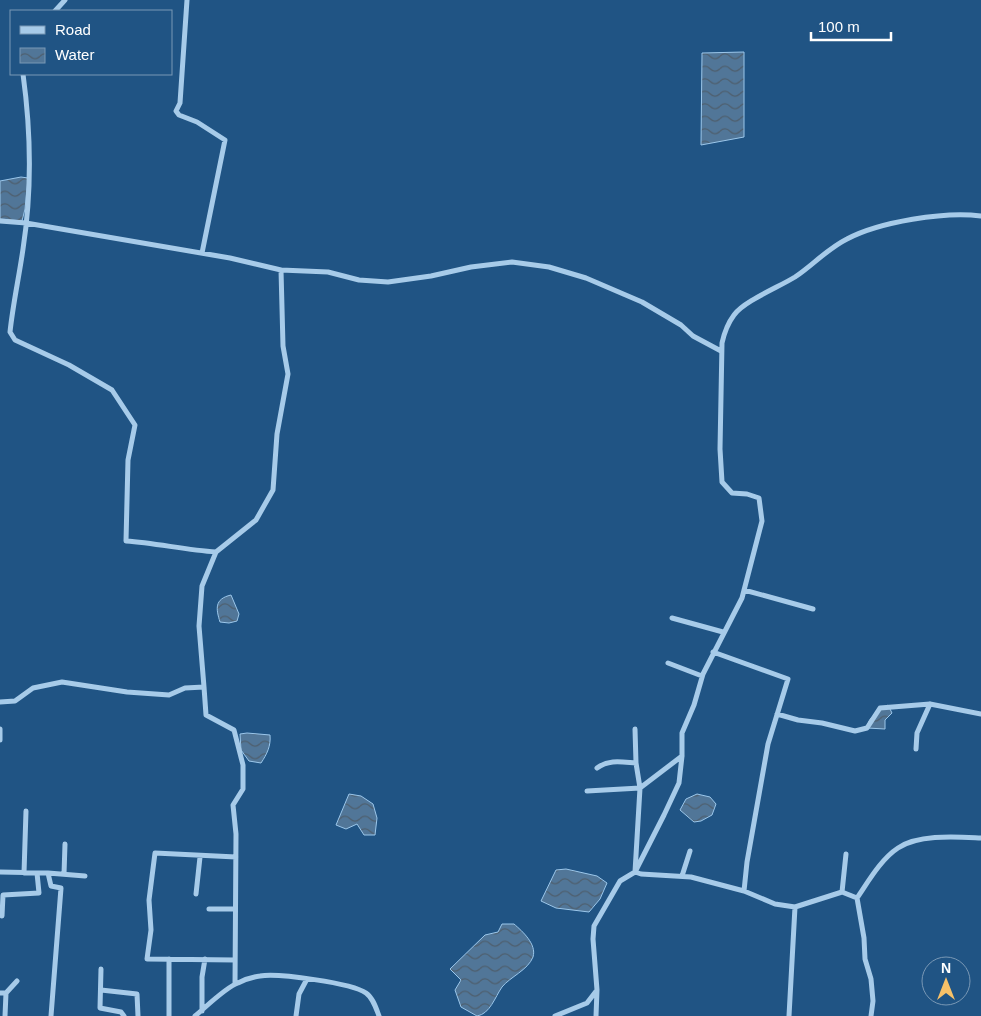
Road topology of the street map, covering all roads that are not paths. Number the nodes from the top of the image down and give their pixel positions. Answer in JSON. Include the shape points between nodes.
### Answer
{"nodes":[{"id":1,"x":65,"y":0,"type":"edge"},
{"id":2,"x":187,"y":0,"type":"edge"},
{"id":3,"x":57,"y":10,"type":"edge"},
{"id":4,"x":23,"y":75,"type":"edge"},
{"id":5,"x":981,"y":216,"type":"edge"},
{"id":6,"x":0,"y":221,"type":"edge"},
{"id":7,"x":26,"y":223,"type":"junction"},
{"id":8,"x":202,"y":253,"type":"junction"},
{"id":9,"x":281,"y":270,"type":"junction"},
{"id":10,"x":721,"y":351,"type":"junction"},
{"id":11,"x":216,"y":552,"type":"junction"},
{"id":12,"x":744,"y":590,"type":"junction"},
{"id":13,"x":813,"y":608,"type":"dead end"},
{"id":14,"x":672,"y":618,"type":"dead end"},
{"id":15,"x":723,"y":632,"type":"junction"},
{"id":16,"x":713,"y":652,"type":"junction"},
{"id":17,"x":668,"y":663,"type":"dead end"},
{"id":18,"x":702,"y":676,"type":"junction"},
{"id":19,"x":204,"y":687,"type":"junction"},
{"id":20,"x":0,"y":702,"type":"edge"},
{"id":21,"x":930,"y":704,"type":"junction"},
{"id":22,"x":777,"y":714,"type":"junction"},
{"id":23,"x":981,"y":714,"type":"edge"},
{"id":24,"x":635,"y":728,"type":"dead end"},
{"id":25,"x":0,"y":730,"type":"edge"},
{"id":26,"x":0,"y":740,"type":"edge"},
{"id":27,"x":916,"y":749,"type":"dead end"},
{"id":28,"x":682,"y":756,"type":"junction"},
{"id":29,"x":636,"y":763,"type":"junction"},
{"id":30,"x":597,"y":768,"type":"dead end"},
{"id":31,"x":640,"y":788,"type":"junction"},
{"id":32,"x":587,"y":791,"type":"dead end"},
{"id":33,"x":26,"y":811,"type":"dead end"},
{"id":34,"x":981,"y":838,"type":"edge"},
{"id":35,"x":65,"y":844,"type":"dead end"},
{"id":36,"x":690,"y":851,"type":"dead end"},
{"id":37,"x":846,"y":854,"type":"dead end"},
{"id":38,"x":200,"y":857,"type":"dead end"},
{"id":39,"x":236,"y":857,"type":"junction"},
{"id":40,"x":0,"y":872,"type":"edge"},
{"id":41,"x":635,"y":872,"type":"junction"},
{"id":42,"x":24,"y":873,"type":"junction"},
{"id":43,"x":38,"y":873,"type":"junction"},
{"id":44,"x":48,"y":873,"type":"junction"},
{"id":45,"x":64,"y":874,"type":"junction"},
{"id":46,"x":85,"y":876,"type":"dead end"},
{"id":47,"x":682,"y":876,"type":"junction"},
{"id":48,"x":744,"y":891,"type":"junction"},
{"id":49,"x":842,"y":892,"type":"junction"},
{"id":50,"x":196,"y":894,"type":"dead end"},
{"id":51,"x":856,"y":898,"type":"junction"},
{"id":52,"x":796,"y":907,"type":"junction"},
{"id":53,"x":208,"y":909,"type":"dead end"},
{"id":54,"x":235,"y":909,"type":"junction"},
{"id":55,"x":2,"y":916,"type":"dead end"},
{"id":56,"x":169,"y":959,"type":"junction"},
{"id":57,"x":205,"y":959,"type":"junction"},
{"id":58,"x":235,"y":960,"type":"junction"},
{"id":59,"x":101,"y":969,"type":"dead end"},
{"id":60,"x":307,"y":979,"type":"junction"},
{"id":61,"x":17,"y":981,"type":"dead end"},
{"id":62,"x":235,"y":984,"type":"junction"},
{"id":63,"x":101,"y":990,"type":"junction"},
{"id":64,"x":597,"y":990,"type":"junction"},
{"id":65,"x":3,"y":993,"type":"edge"},
{"id":66,"x":202,"y":1011,"type":"junction"},
{"id":67,"x":5,"y":1016,"type":"edge"},
{"id":68,"x":51,"y":1016,"type":"edge"},
{"id":69,"x":124,"y":1016,"type":"edge"},
{"id":70,"x":138,"y":1016,"type":"edge"},
{"id":71,"x":169,"y":1016,"type":"edge"},
{"id":72,"x":195,"y":1016,"type":"edge"},
{"id":73,"x":296,"y":1016,"type":"edge"},
{"id":74,"x":379,"y":1016,"type":"edge"},
{"id":75,"x":555,"y":1016,"type":"edge"},
{"id":76,"x":596,"y":1016,"type":"edge"},
{"id":77,"x":789,"y":1016,"type":"edge"},
{"id":78,"x":871,"y":1016,"type":"edge"}],
"edges":[{"from":1,"to":3,"type":"street"},
{"from":2,"to":8,"type":"street","via":[[180,104],[176,111],[225,140]]},
{"from":4,"to":7,"type":"street","via":[[30,162]]},
{"from":5,"to":10,"type":"street","via":[[941,215],[904,221],[848,238],[734,314]]},
{"from":6,"to":7,"type":"street"},
{"from":7,"to":8,"type":"street"},
{"from":7,"to":11,"type":"street","via":[[10,332],[16,340],[112,390],[135,425],[128,460],[126,541]]},
{"from":8,"to":9,"type":"street"},
{"from":9,"to":10,"type":"street","via":[[328,272],[359,280],[388,282],[512,262],[549,267],[586,278],[642,302]]},
{"from":9,"to":11,"type":"street","via":[[283,346],[288,374],[277,434],[273,490],[256,520]]},
{"from":10,"to":12,"type":"street","via":[[722,482],[732,493],[759,498],[762,521]]},
{"from":11,"to":19,"type":"street","via":[[202,586],[199,626]]},
{"from":12,"to":13,"type":"street"},
{"from":12,"to":15,"type":"street"},
{"from":14,"to":15,"type":"street"},
{"from":15,"to":16,"type":"street"},
{"from":16,"to":18,"type":"street"},
{"from":16,"to":22,"type":"street","via":[[788,679]]},
{"from":17,"to":18,"type":"street"},
{"from":18,"to":28,"type":"street","via":[[682,733]]},
{"from":19,"to":20,"type":"street","via":[[185,688],[170,695],[62,682],[33,688],[15,701]]},
{"from":19,"to":39,"type":"street","via":[[206,715],[234,730],[243,765],[243,789],[233,805]]},
{"from":21,"to":22,"type":"street","via":[[880,708],[867,728],[854,731]]},
{"from":21,"to":23,"type":"street"},
{"from":21,"to":27,"type":"street","via":[[917,733]]},
{"from":22,"to":48,"type":"street","via":[[759,790]]},
{"from":24,"to":29,"type":"street"},
{"from":25,"to":26,"type":"street"},
{"from":28,"to":31,"type":"street"},
{"from":28,"to":41,"type":"street","via":[[679,783]]},
{"from":29,"to":30,"type":"street","via":[[604,763]]},
{"from":29,"to":31,"type":"street"},
{"from":31,"to":32,"type":"street"},
{"from":31,"to":41,"type":"street"},
{"from":33,"to":42,"type":"street"},
{"from":34,"to":51,"type":"street","via":[[944,837],[898,847]]},
{"from":35,"to":45,"type":"street"},
{"from":36,"to":47,"type":"street"},
{"from":37,"to":49,"type":"street"},
{"from":38,"to":50,"type":"street"},
{"from":39,"to":54,"type":"street"},
{"from":39,"to":56,"type":"street","via":[[155,853],[147,959]]},
{"from":40,"to":42,"type":"street"},
{"from":41,"to":47,"type":"street"},
{"from":41,"to":64,"type":"street","via":[[620,881],[594,926]]},
{"from":42,"to":43,"type":"street"},
{"from":43,"to":44,"type":"street"},
{"from":43,"to":55,"type":"street","via":[[39,893],[3,895]]},
{"from":44,"to":45,"type":"street"},
{"from":44,"to":68,"type":"street","via":[[51,886],[61,888]]},
{"from":45,"to":46,"type":"street"},
{"from":47,"to":48,"type":"street"},
{"from":48,"to":52,"type":"street","via":[[775,904]]},
{"from":49,"to":51,"type":"street"},
{"from":49,"to":52,"type":"street"},
{"from":51,"to":78,"type":"street","via":[[873,1001]]},
{"from":52,"to":77,"type":"street"},
{"from":53,"to":54,"type":"street"},
{"from":54,"to":58,"type":"street"},
{"from":56,"to":57,"type":"street"},
{"from":56,"to":71,"type":"street"},
{"from":57,"to":58,"type":"street"},
{"from":57,"to":66,"type":"street"},
{"from":58,"to":62,"type":"street"},
{"from":59,"to":63,"type":"street"},
{"from":60,"to":62,"type":"street","via":[[258,976]]},
{"from":60,"to":73,"type":"street","via":[[299,994]]},
{"from":60,"to":74,"type":"street","via":[[365,993]]},
{"from":61,"to":65,"type":"street"},
{"from":62,"to":66,"type":"street"},
{"from":63,"to":69,"type":"street","via":[[100,1008],[121,1012]]},
{"from":63,"to":70,"type":"street","via":[[137,994]]},
{"from":64,"to":75,"type":"street","via":[[587,1003]]},
{"from":64,"to":76,"type":"street"},
{"from":65,"to":67,"type":"street"},
{"from":66,"to":72,"type":"street"}]}
